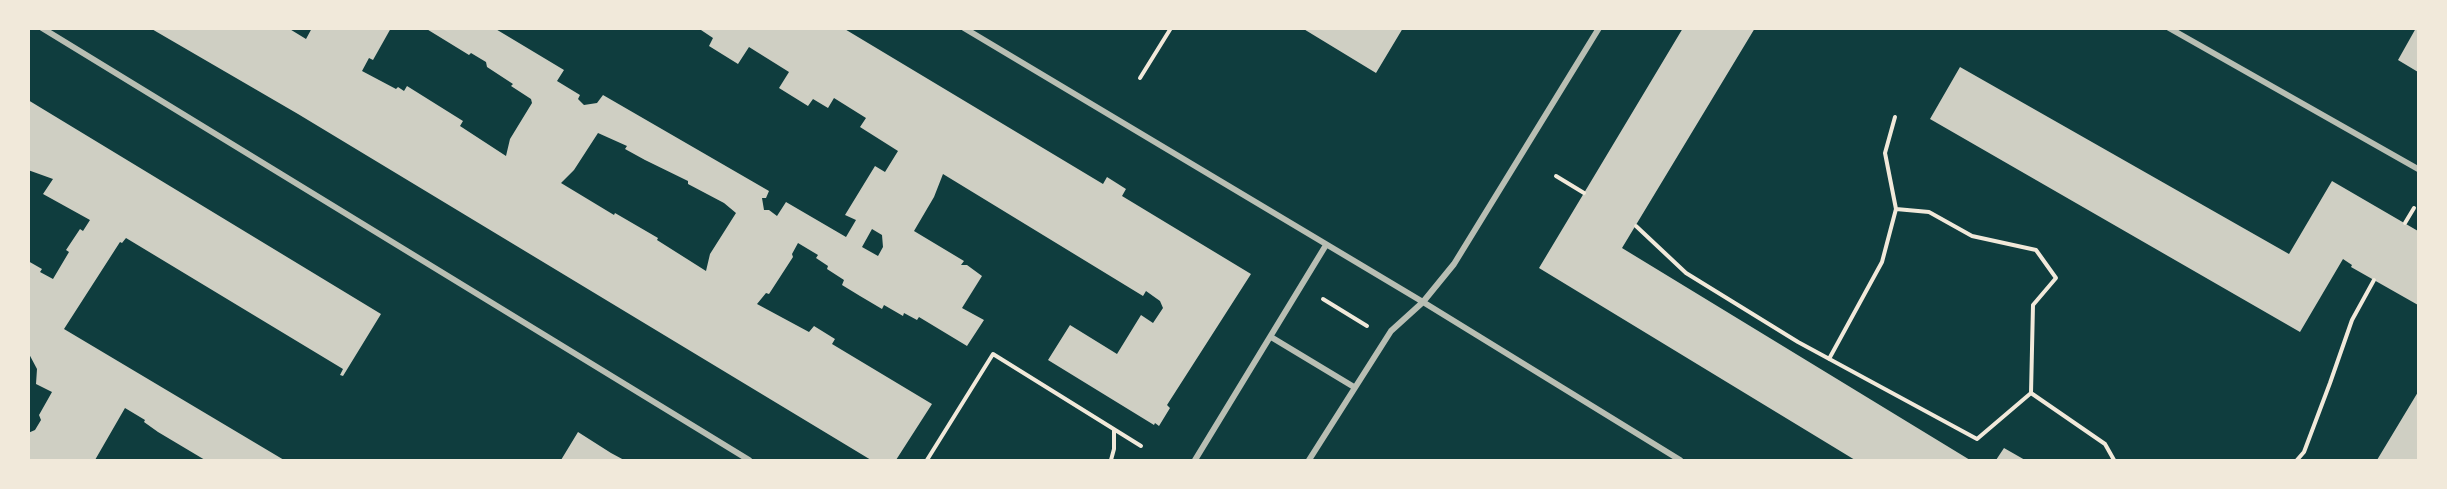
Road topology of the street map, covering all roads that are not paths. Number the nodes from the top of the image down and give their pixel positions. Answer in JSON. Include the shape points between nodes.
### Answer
{"nodes":[{"id":1,"x":42,"y":28,"type":"edge"},
{"id":2,"x":964,"y":28,"type":"edge"},
{"id":3,"x":1599,"y":28,"type":"edge"},
{"id":4,"x":2169,"y":28,"type":"edge"},
{"id":5,"x":2418,"y":169,"type":"edge"},
{"id":6,"x":1326,"y":245,"type":"junction"},
{"id":7,"x":1423,"y":302,"type":"junction"},
{"id":8,"x":1271,"y":337,"type":"junction"},
{"id":9,"x":1354,"y":387,"type":"junction"},
{"id":10,"x":749,"y":460,"type":"edge"},
{"id":11,"x":1195,"y":460,"type":"edge"},
{"id":12,"x":1309,"y":460,"type":"edge"},
{"id":13,"x":1680,"y":460,"type":"edge"}],
"edges":[{"from":1,"to":10,"type":"street"},
{"from":2,"to":6,"type":"street"},
{"from":3,"to":7,"type":"street","via":[[1454,264]]},
{"from":4,"to":5,"type":"street"},
{"from":6,"to":7,"type":"street"},
{"from":6,"to":8,"type":"street"},
{"from":7,"to":9,"type":"street","via":[[1391,331]]},
{"from":7,"to":13,"type":"street"},
{"from":8,"to":9,"type":"street"},
{"from":8,"to":11,"type":"street"},
{"from":9,"to":12,"type":"street"}]}
